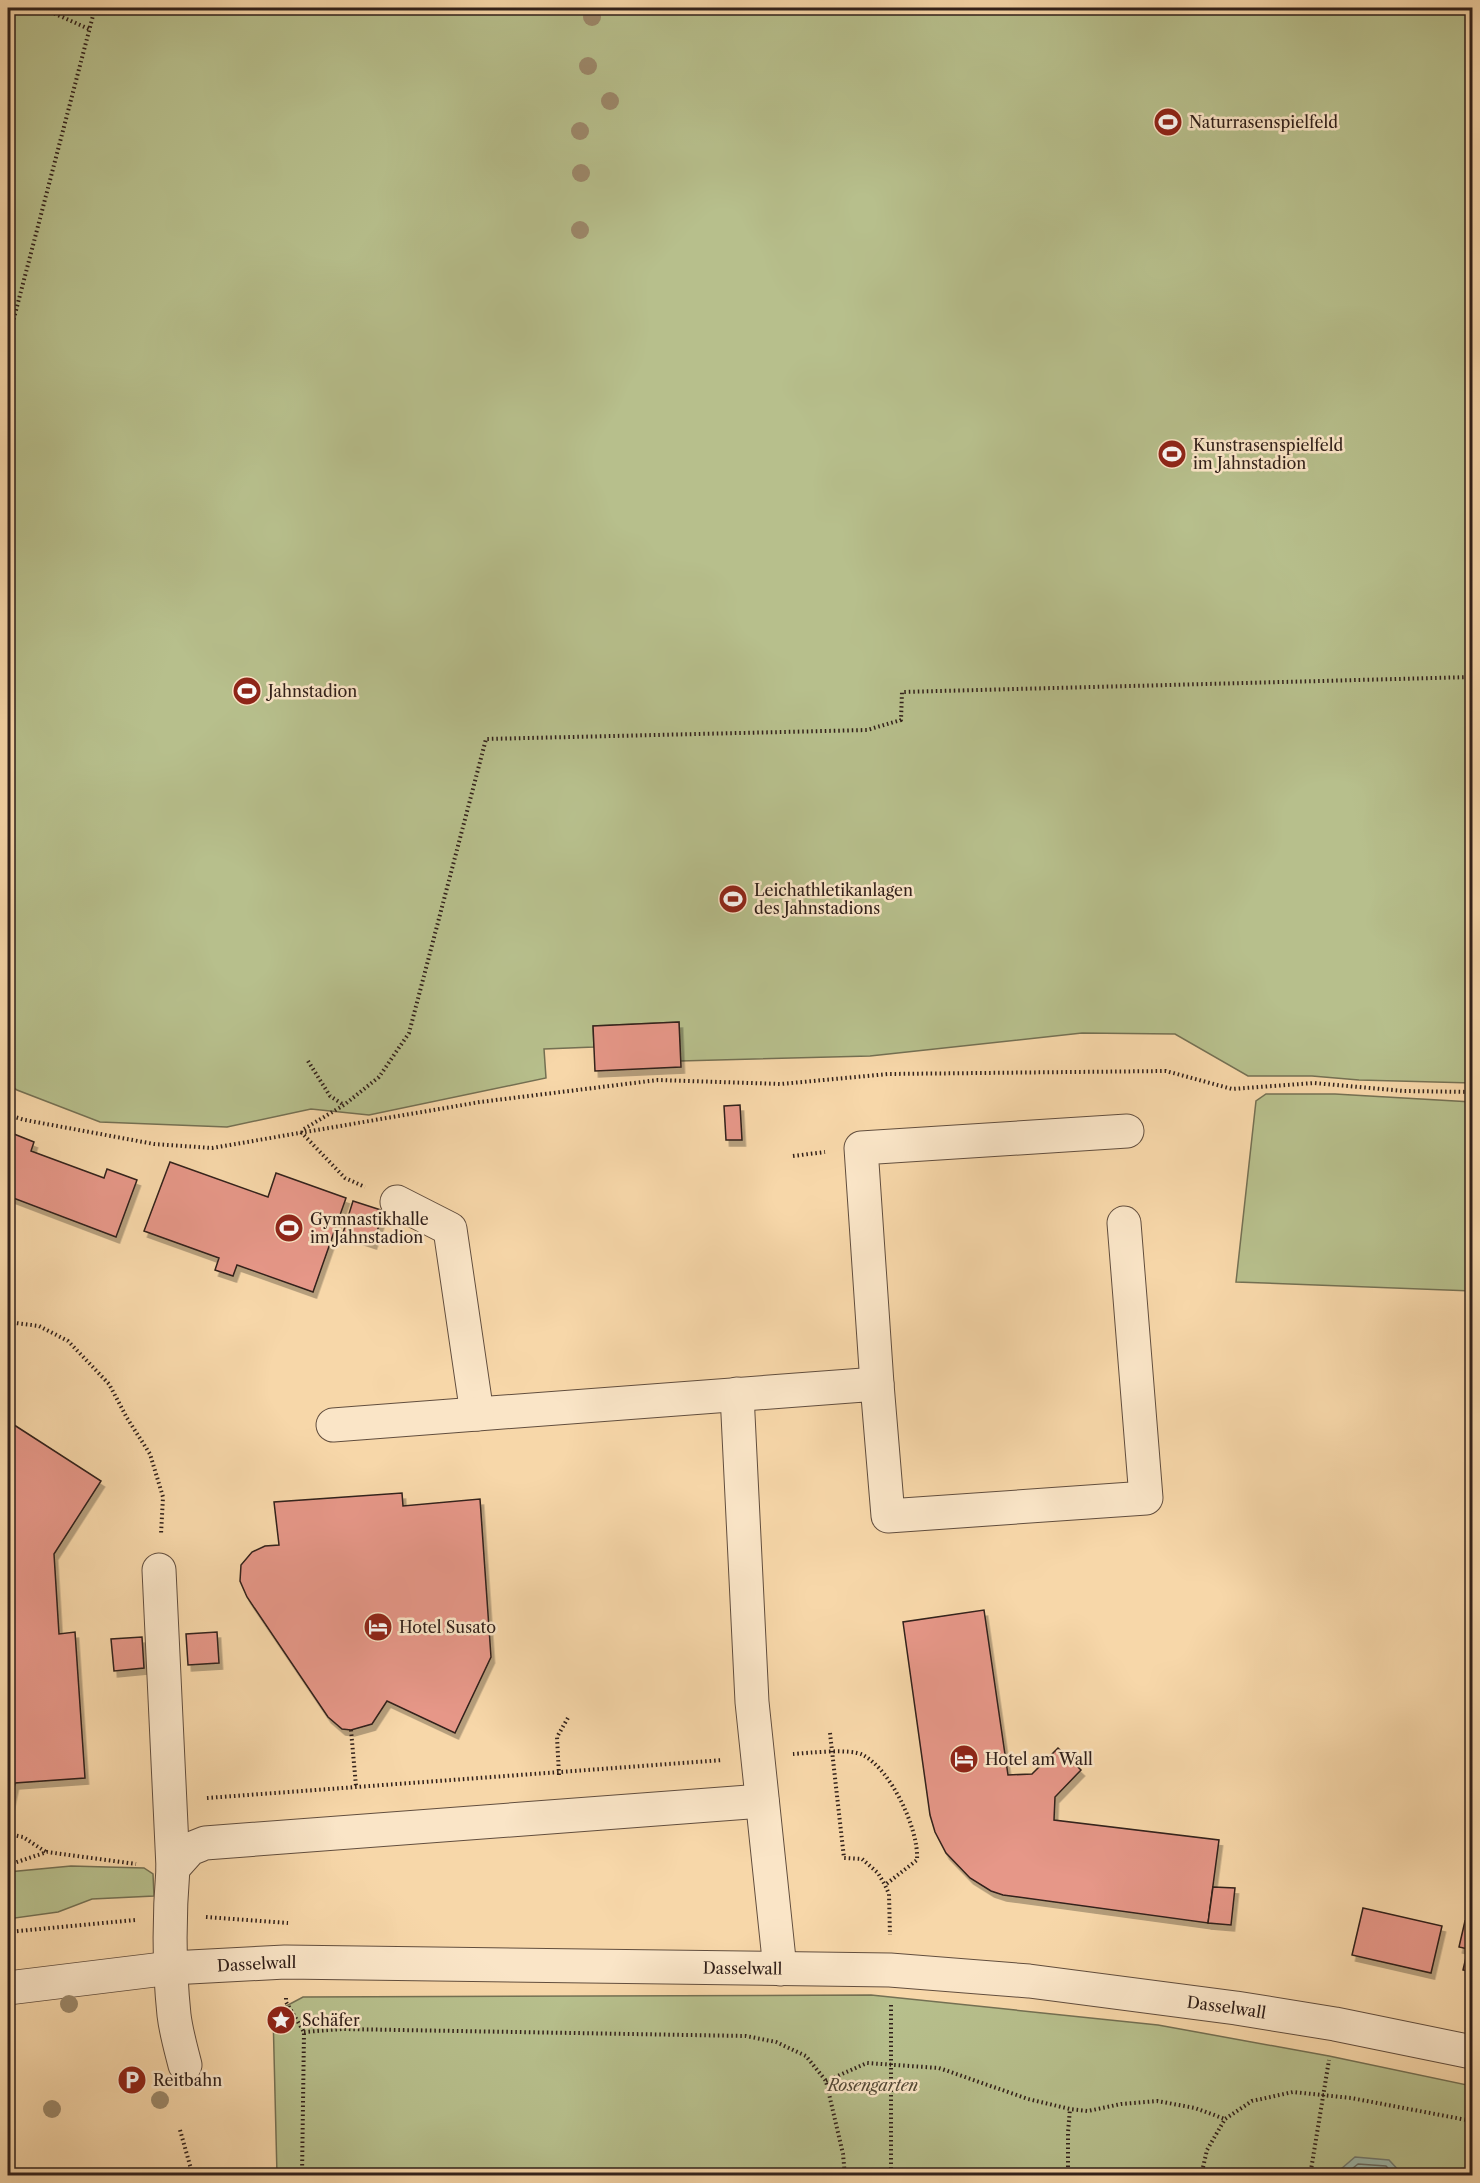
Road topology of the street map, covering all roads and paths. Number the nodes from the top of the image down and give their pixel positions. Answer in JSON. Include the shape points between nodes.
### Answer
{"nodes":[{"id":1,"x":42,"y":8,"type":"edge"},
{"id":2,"x":95,"y":8,"type":"edge"},
{"id":3,"x":88,"y":29,"type":"junction"},
{"id":4,"x":8,"y":341,"type":"edge"},
{"id":5,"x":1473,"y":677,"type":"edge"},
{"id":6,"x":308,"y":1061,"type":"dead end"},
{"id":7,"x":1473,"y":1092,"type":"edge"},
{"id":8,"x":344,"y":1105,"type":"junction"},
{"id":9,"x":8,"y":1115,"type":"edge"},
{"id":10,"x":301,"y":1131,"type":"junction"},
{"id":11,"x":1127,"y":1131,"type":"dead end"},
{"id":12,"x":397,"y":1202,"type":"joint"},
{"id":13,"x":1124,"y":1222,"type":"dead end"},
{"id":14,"x":8,"y":1322,"type":"edge"},
{"id":15,"x":877,"y":1384,"type":"junction"},
{"id":16,"x":737,"y":1394,"type":"junction"},
{"id":17,"x":477,"y":1414,"type":"junction"},
{"id":18,"x":333,"y":1425,"type":"dead end"},
{"id":19,"x":159,"y":1570,"type":"joint"},
{"id":20,"x":569,"y":1716,"type":"dead end"},
{"id":21,"x":351,"y":1730,"type":"dead end"},
{"id":22,"x":830,"y":1732,"type":"dead end"},
{"id":23,"x":356,"y":1786,"type":"dead end"},
{"id":24,"x":762,"y":1801,"type":"junction"},
{"id":25,"x":560,"y":1818,"type":"junction"},
{"id":26,"x":8,"y":1834,"type":"edge"},
{"id":27,"x":47,"y":1852,"type":"junction"},
{"id":28,"x":8,"y":1865,"type":"edge"},
{"id":29,"x":173,"y":1868,"type":"junction"},
{"id":30,"x":285,"y":1962,"type":"junction"},
{"id":31,"x":171,"y":1968,"type":"junction"},
{"id":32,"x":780,"y":1969,"type":"junction"},
{"id":33,"x":890,"y":1970,"type":"junction"},
{"id":34,"x":8,"y":1988,"type":"edge"},
{"id":35,"x":1335,"y":2024,"type":"junction"},
{"id":36,"x":304,"y":2032,"type":"junction"},
{"id":37,"x":1473,"y":2052,"type":"edge"},
{"id":38,"x":185,"y":2065,"type":"dead end"},
{"id":39,"x":891,"y":2066,"type":"junction"},
{"id":40,"x":826,"y":2081,"type":"junction"},
{"id":41,"x":1322,"y":2094,"type":"junction"},
{"id":42,"x":1070,"y":2109,"type":"junction"},
{"id":43,"x":1224,"y":2119,"type":"junction"},
{"id":44,"x":1473,"y":2121,"type":"edge"},
{"id":45,"x":180,"y":2130,"type":"dead end"},
{"id":46,"x":193,"y":2175,"type":"edge"},
{"id":47,"x":302,"y":2175,"type":"edge"},
{"id":48,"x":845,"y":2175,"type":"edge"},
{"id":49,"x":891,"y":2175,"type":"edge"},
{"id":50,"x":1068,"y":2175,"type":"edge"},
{"id":51,"x":1201,"y":2175,"type":"edge"},
{"id":52,"x":1310,"y":2175,"type":"edge"}],
"edges":[{"from":1,"to":3,"type":"path"},
{"from":2,"to":3,"type":"path"},
{"from":3,"to":4,"type":"path"},
{"from":5,"to":8,"type":"path","via":[[902,692],[901,720],[867,730],[486,739],[409,1033],[379,1077]]},
{"from":6,"to":8,"type":"path","via":[[330,1096]]},
{"from":7,"to":10,"type":"path","via":[[1314,1083],[1232,1089],[1166,1071],[888,1074],[781,1084],[658,1080],[480,1102]]},
{"from":8,"to":10,"type":"path"},
{"from":9,"to":10,"type":"path","via":[[154,1144],[212,1148]]},
{"from":10,"to":12,"type":"path","via":[[345,1178]]},
{"from":11,"to":15,"type":"street","via":[[861,1148]]},
{"from":12,"to":17,"type":"street","via":[[450,1229]]},
{"from":13,"to":15,"type":"street","via":[[1146,1498],[888,1516]]},
{"from":14,"to":19,"type":"path","via":[[39,1326],[68,1341],[109,1384],[150,1454],[163,1497]]},
{"from":15,"to":16,"type":"street"},
{"from":16,"to":17,"type":"street"},
{"from":16,"to":24,"type":"street","via":[[752,1702]]},
{"from":17,"to":18,"type":"street"},
{"from":19,"to":29,"type":"street"},
{"from":20,"to":25,"type":"path","via":[[557,1737]]},
{"from":21,"to":23,"type":"path"},
{"from":22,"to":33,"type":"path","via":[[844,1858],[862,1859],[878,1873],[889,1894]]},
{"from":24,"to":25,"type":"street"},
{"from":24,"to":32,"type":"street"},
{"from":25,"to":29,"type":"street","via":[[206,1843],[190,1849]]},
{"from":26,"to":27,"type":"path","via":[[23,1837]]},
{"from":27,"to":28,"type":"path"},
{"from":27,"to":29,"type":"path"},
{"from":29,"to":31,"type":"street"},
{"from":30,"to":31,"type":"street","name":"Dasselwall"},
{"from":30,"to":32,"type":"street","name":"Dasselwall"},
{"from":30,"to":36,"type":"path","via":[[286,2002]]},
{"from":31,"to":34,"type":"street","name":"Dasselwall"},
{"from":31,"to":38,"type":"street","via":[[174,2017]]},
{"from":32,"to":33,"type":"street","name":"Dasselwall"},
{"from":33,"to":35,"type":"street","name":"Dasselwall","via":[[1029,1981]]},
{"from":33,"to":39,"type":"path"},
{"from":35,"to":37,"type":"street","name":"Dasselwall"},
{"from":35,"to":41,"type":"path"},
{"from":36,"to":40,"type":"path","via":[[342,2029],[746,2036],[776,2042],[806,2056]]},
{"from":36,"to":47,"type":"path"},
{"from":39,"to":40,"type":"path","via":[[867,2063]]},
{"from":39,"to":42,"type":"path","via":[[939,2068],[1028,2099]]},
{"from":39,"to":49,"type":"path"},
{"from":40,"to":48,"type":"path"},
{"from":41,"to":43,"type":"path","via":[[1293,2092],[1252,2101]]},
{"from":41,"to":44,"type":"path"},
{"from":41,"to":52,"type":"path"},
{"from":42,"to":43,"type":"path","via":[[1088,2111],[1157,2101],[1195,2108]]},
{"from":42,"to":50,"type":"path"},
{"from":43,"to":51,"type":"path","via":[[1207,2150]]},
{"from":45,"to":46,"type":"path"}]}
